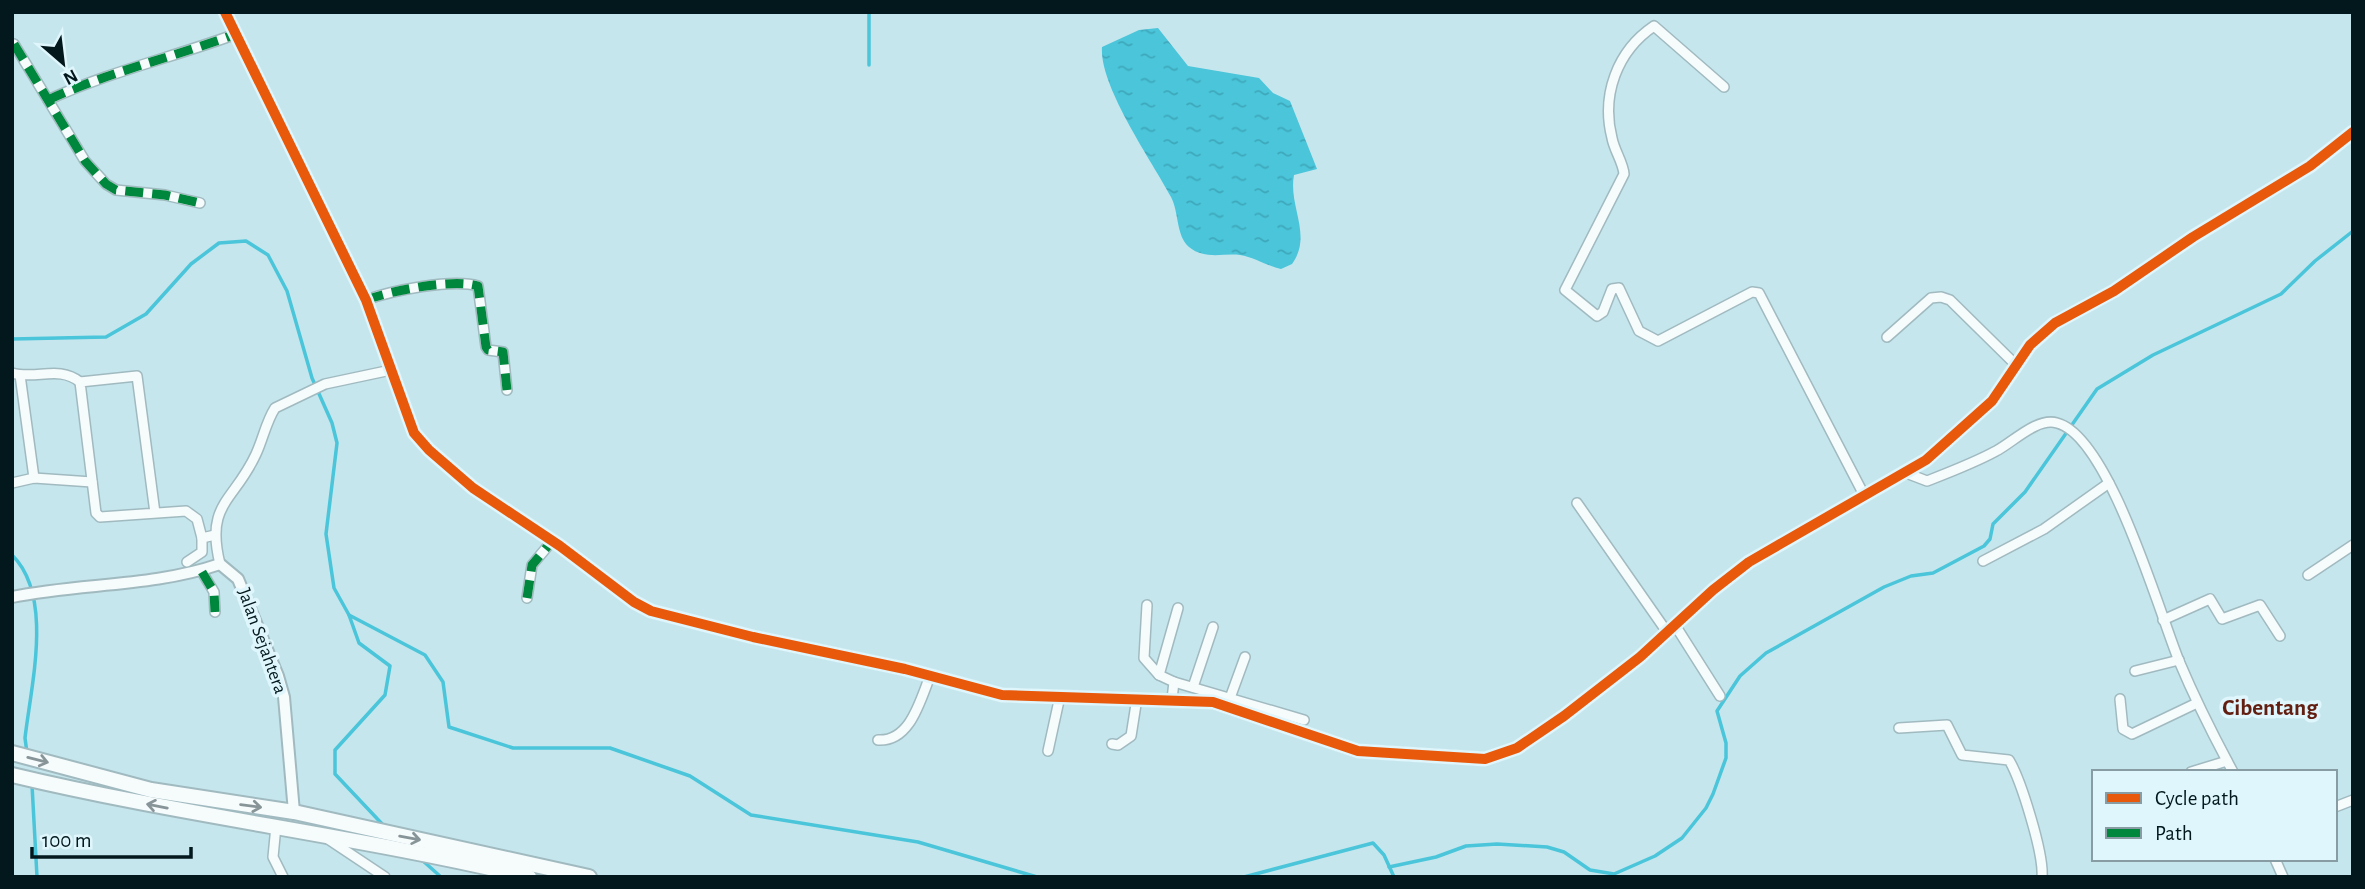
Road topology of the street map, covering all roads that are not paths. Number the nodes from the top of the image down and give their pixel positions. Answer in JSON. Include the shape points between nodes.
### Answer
{"nodes":[{"id":1,"x":225,"y":12,"type":"edge"},
{"id":2,"x":236,"y":34,"type":"junction"},
{"id":3,"x":14,"y":44,"type":"dead end"},
{"id":4,"x":1724,"y":87,"type":"dead end"},
{"id":5,"x":48,"y":100,"type":"junction"},
{"id":6,"x":2353,"y":132,"type":"edge"},
{"id":7,"x":200,"y":203,"type":"dead end"},
{"id":8,"x":366,"y":300,"type":"junction"},
{"id":9,"x":1886,"y":337,"type":"dead end"},
{"id":10,"x":2016,"y":365,"type":"junction"},
{"id":11,"x":391,"y":370,"type":"junction"},
{"id":12,"x":16,"y":374,"type":"edge"},
{"id":13,"x":80,"y":382,"type":"junction"},
{"id":14,"x":507,"y":390,"type":"dead end"},
{"id":15,"x":1906,"y":473,"type":"junction"},
{"id":16,"x":34,"y":478,"type":"junction"},
{"id":17,"x":92,"y":482,"type":"junction"},
{"id":18,"x":2109,"y":483,"type":"junction"},
{"id":19,"x":12,"y":484,"type":"edge"},
{"id":20,"x":1864,"y":495,"type":"junction"},
{"id":21,"x":1577,"y":503,"type":"dead end"},
{"id":22,"x":155,"y":513,"type":"junction"},
{"id":23,"x":215,"y":535,"type":"junction"},
{"id":24,"x":202,"y":538,"type":"junction"},
{"id":25,"x":552,"y":541,"type":"junction"},
{"id":26,"x":2353,"y":545,"type":"edge"},
{"id":27,"x":1983,"y":561,"type":"dead end"},
{"id":28,"x":187,"y":562,"type":"dead end"},
{"id":29,"x":220,"y":564,"type":"junction"},
{"id":30,"x":202,"y":572,"type":"junction"},
{"id":31,"x":2308,"y":575,"type":"dead end"},
{"id":32,"x":14,"y":597,"type":"edge"},
{"id":33,"x":527,"y":598,"type":"dead end"},
{"id":34,"x":1147,"y":605,"type":"dead end"},
{"id":35,"x":1178,"y":608,"type":"dead end"},
{"id":36,"x":215,"y":612,"type":"dead end"},
{"id":37,"x":2163,"y":620,"type":"junction"},
{"id":38,"x":1213,"y":627,"type":"dead end"},
{"id":39,"x":1671,"y":628,"type":"junction"},
{"id":40,"x":2280,"y":636,"type":"dead end"},
{"id":41,"x":1245,"y":657,"type":"dead end"},
{"id":42,"x":2179,"y":660,"type":"junction"},
{"id":43,"x":2135,"y":671,"type":"dead end"},
{"id":44,"x":1159,"y":675,"type":"junction"},
{"id":45,"x":930,"y":676,"type":"junction"},
{"id":46,"x":1174,"y":682,"type":"junction"},
{"id":47,"x":1193,"y":687,"type":"junction"},
{"id":48,"x":1060,"y":696,"type":"junction"},
{"id":49,"x":1720,"y":696,"type":"dead end"},
{"id":50,"x":1137,"y":698,"type":"junction"},
{"id":51,"x":1230,"y":698,"type":"junction"},
{"id":52,"x":1172,"y":699,"type":"junction"},
{"id":53,"x":2120,"y":699,"type":"dead end"},
{"id":54,"x":2197,"y":703,"type":"junction"},
{"id":55,"x":1304,"y":720,"type":"dead end"},
{"id":56,"x":1899,"y":728,"type":"dead end"},
{"id":57,"x":878,"y":740,"type":"dead end"},
{"id":58,"x":1112,"y":744,"type":"dead end"},
{"id":59,"x":1048,"y":751,"type":"dead end"},
{"id":60,"x":12,"y":753,"type":"edge"},
{"id":61,"x":2227,"y":761,"type":"junction"},
{"id":62,"x":2198,"y":770,"type":"edge"},
{"id":63,"x":2232,"y":770,"type":"edge"},
{"id":64,"x":12,"y":775,"type":"edge"},
{"id":65,"x":294,"y":812,"type":"junction"},
{"id":66,"x":276,"y":827,"type":"junction"},
{"id":67,"x":321,"y":834,"type":"junction"},
{"id":68,"x":367,"y":839,"type":"junction"},
{"id":69,"x":454,"y":853,"type":"junction"},
{"id":70,"x":2276,"y":861,"type":"edge"},
{"id":71,"x":364,"y":863,"type":"junction"},
{"id":72,"x":283,"y":877,"type":"edge"},
{"id":73,"x":385,"y":877,"type":"edge"},
{"id":74,"x":528,"y":877,"type":"edge"},
{"id":75,"x":589,"y":877,"type":"edge"},
{"id":76,"x":2042,"y":877,"type":"edge"},
{"id":77,"x":2283,"y":877,"type":"edge"}],
"edges":[{"from":1,"to":2,"type":"street"},
{"from":2,"to":5,"type":"street","via":[[171,59],[80,85]]},
{"from":2,"to":8,"type":"street"},
{"from":3,"to":5,"type":"street"},
{"from":4,"to":20,"type":"street","via":[[1654,26],[1624,53],[1614,72],[1608,122],[1624,174],[1565,290],[1597,316],[1612,289],[1619,289],[1639,331],[1658,341],[1752,292],[1759,293]]},
{"from":5,"to":7,"type":"street","via":[[85,161],[106,184],[116,190]]},
{"from":6,"to":10,"type":"street","via":[[2310,166],[2114,291],[2055,323]]},
{"from":8,"to":11,"type":"street"},
{"from":8,"to":14,"type":"street","via":[[388,291],[478,286],[486,347],[503,352]]},
{"from":9,"to":10,"type":"street","via":[[1931,298],[1941,296]]},
{"from":10,"to":15,"type":"street","via":[[1980,413]]},
{"from":11,"to":23,"type":"street","via":[[326,384],[275,408],[256,454],[219,510]]},
{"from":11,"to":25,"type":"street","via":[[409,423],[421,442],[473,488]]},
{"from":12,"to":13,"type":"street","via":[[66,372]]},
{"from":12,"to":16,"type":"street"},
{"from":13,"to":17,"type":"street"},
{"from":13,"to":22,"type":"street","via":[[137,376]]},
{"from":15,"to":18,"type":"street","via":[[1927,481],[1997,451],[2030,430],[2056,422],[2090,451]]},
{"from":15,"to":20,"type":"street"},
{"from":16,"to":17,"type":"street"},
{"from":16,"to":19,"type":"street"},
{"from":17,"to":22,"type":"street","via":[[96,513],[103,519]]},
{"from":18,"to":27,"type":"street","via":[[2044,528]]},
{"from":18,"to":37,"type":"street","via":[[2127,516]]},
{"from":20,"to":39,"type":"street","via":[[1749,562]]},
{"from":21,"to":39,"type":"street"},
{"from":22,"to":24,"type":"street","via":[[191,512]]},
{"from":23,"to":24,"type":"street"},
{"from":23,"to":29,"type":"street"},
{"from":24,"to":28,"type":"street","via":[[202,552]]},
{"from":25,"to":33,"type":"street","via":[[532,565]]},
{"from":25,"to":45,"type":"street","via":[[651,611]]},
{"from":26,"to":31,"type":"street"},
{"from":29,"to":30,"type":"street"},
{"from":29,"to":65,"type":"street","name":"Jalan Sejahtera","via":[[238,579],[278,676],[284,697]]},
{"from":30,"to":32,"type":"street"},
{"from":30,"to":36,"type":"street","via":[[214,592]]},
{"from":34,"to":44,"type":"street","via":[[1144,658]]},
{"from":35,"to":44,"type":"street"},
{"from":37,"to":40,"type":"street","via":[[2210,599],[2222,619],[2260,605]]},
{"from":37,"to":42,"type":"street"},
{"from":38,"to":47,"type":"street"},
{"from":39,"to":49,"type":"street"},
{"from":39,"to":52,"type":"street","via":[[1598,691],[1529,741],[1485,759],[1373,754],[1236,708]]},
{"from":41,"to":51,"type":"street"},
{"from":42,"to":43,"type":"street"},
{"from":42,"to":54,"type":"street"},
{"from":44,"to":46,"type":"street"},
{"from":45,"to":48,"type":"street","via":[[1002,695]]},
{"from":45,"to":57,"type":"street","via":[[901,735],[891,741]]},
{"from":46,"to":47,"type":"street"},
{"from":46,"to":52,"type":"street"},
{"from":47,"to":51,"type":"street"},
{"from":48,"to":50,"type":"street"},
{"from":48,"to":59,"type":"street"},
{"from":50,"to":52,"type":"street"},
{"from":50,"to":58,"type":"street","via":[[1131,736]]},
{"from":51,"to":55,"type":"street"},
{"from":53,"to":54,"type":"street","via":[[2123,729],[2132,734]]},
{"from":54,"to":61,"type":"street"},
{"from":56,"to":76,"type":"street","via":[[1947,725],[1962,755],[2007,757],[2041,846]]},
{"from":60,"to":65,"type":"main road","one_way":true,"via":[[151,790]]},
{"from":61,"to":62,"type":"street"},
{"from":61,"to":63,"type":"street"},
{"from":66,"to":64,"type":"main road","one_way":true},
{"from":65,"to":68,"type":"main road"},
{"from":66,"to":67,"type":"main road"},
{"from":66,"to":72,"type":"street","via":[[273,857]]},
{"from":67,"to":68,"type":"main road"},
{"from":67,"to":71,"type":"street"},
{"from":68,"to":69,"type":"main road"},
{"from":68,"to":71,"type":"street"},
{"from":69,"to":74,"type":"main road"},
{"from":69,"to":75,"type":"main road"},
{"from":70,"to":77,"type":"street"},
{"from":71,"to":73,"type":"street"}]}
